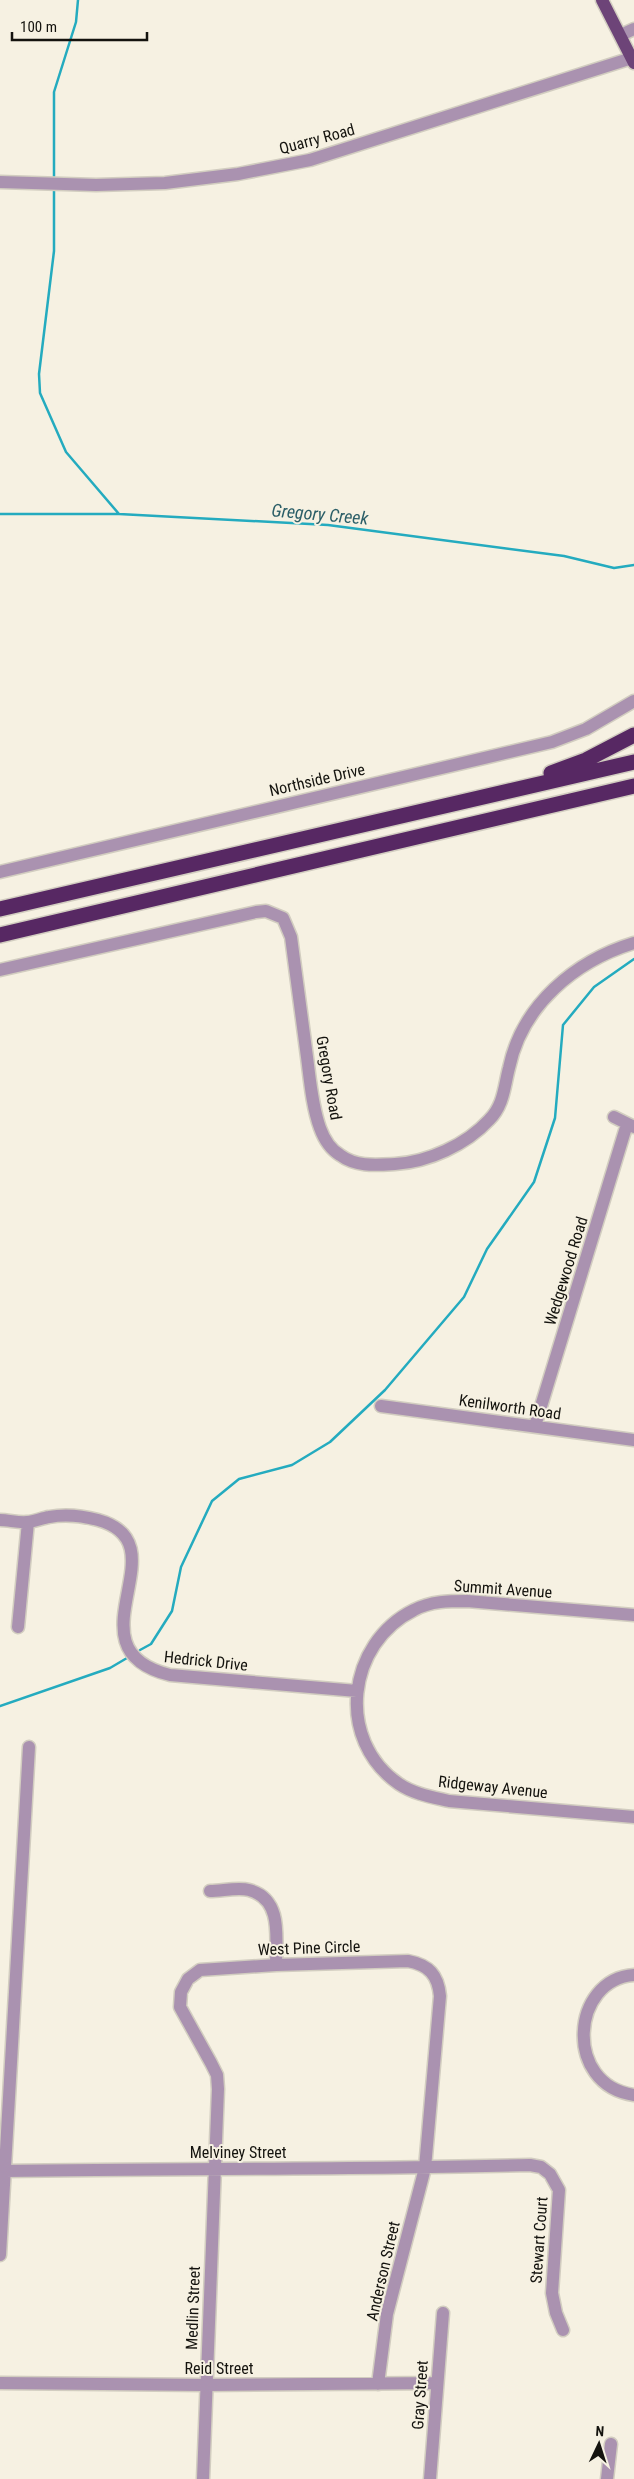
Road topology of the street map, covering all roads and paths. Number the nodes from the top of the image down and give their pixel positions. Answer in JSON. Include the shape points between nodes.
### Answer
{"nodes":[{"id":1,"x":602,"y":0,"type":"edge"},
{"id":2,"x":634,"y":28,"type":"edge"},
{"id":3,"x":621,"y":36,"type":"junction"},
{"id":4,"x":633,"y":61,"type":"edge"},
{"id":5,"x":0,"y":182,"type":"edge"},
{"id":6,"x":634,"y":701,"type":"edge"},
{"id":7,"x":634,"y":735,"type":"edge"},
{"id":8,"x":634,"y":762,"type":"edge"},
{"id":9,"x":634,"y":786,"type":"edge"},
{"id":10,"x":444,"y":806,"type":"junction"},
{"id":11,"x":0,"y":872,"type":"edge"},
{"id":12,"x":0,"y":909,"type":"edge"},
{"id":13,"x":0,"y":935,"type":"edge"},
{"id":14,"x":634,"y":944,"type":"edge"},
{"id":15,"x":0,"y":970,"type":"edge"},
{"id":16,"x":614,"y":1117,"type":"dead end"},
{"id":17,"x":631,"y":1126,"type":"edge"},
{"id":18,"x":381,"y":1406,"type":"dead end"},
{"id":19,"x":535,"y":1426,"type":"junction"},
{"id":20,"x":634,"y":1440,"type":"edge"},
{"id":21,"x":0,"y":1520,"type":"edge"},
{"id":22,"x":28,"y":1522,"type":"junction"},
{"id":23,"x":634,"y":1615,"type":"edge"},
{"id":24,"x":18,"y":1627,"type":"dead end"},
{"id":25,"x":357,"y":1691,"type":"junction"},
{"id":26,"x":29,"y":1747,"type":"dead end"},
{"id":27,"x":634,"y":1818,"type":"edge"},
{"id":28,"x":210,"y":1891,"type":"dead end"},
{"id":29,"x":276,"y":1965,"type":"junction"},
{"id":30,"x":634,"y":1975,"type":"edge"},
{"id":31,"x":634,"y":2095,"type":"edge"},
{"id":32,"x":471,"y":2167,"type":"joint"},
{"id":33,"x":215,"y":2168,"type":"junction"},
{"id":34,"x":425,"y":2168,"type":"junction"},
{"id":35,"x":5,"y":2171,"type":"junction"},
{"id":36,"x":2,"y":2184,"type":"edge"},
{"id":37,"x":0,"y":2254,"type":"edge"},
{"id":38,"x":443,"y":2312,"type":"dead end"},
{"id":39,"x":563,"y":2330,"type":"dead end"},
{"id":40,"x":0,"y":2383,"type":"edge"},
{"id":41,"x":437,"y":2383,"type":"junction"},
{"id":42,"x":378,"y":2384,"type":"junction"},
{"id":43,"x":206,"y":2385,"type":"junction"},
{"id":44,"x":610,"y":2444,"type":"dead end"},
{"id":45,"x":203,"y":2479,"type":"edge"},
{"id":46,"x":430,"y":2479,"type":"edge"},
{"id":47,"x":607,"y":2479,"type":"edge"}],
"edges":[{"from":1,"to":3,"type":"main road"},
{"from":2,"to":3,"type":"street"},
{"from":3,"to":4,"type":"main road"},
{"from":4,"to":5,"type":"street","name":"Quarry Road","via":[[310,160],[246,173],[165,183]]},
{"from":6,"to":11,"type":"street","name":"Northside Drive","via":[[586,729],[552,742]]},
{"from":7,"to":10,"type":"highway","via":[[586,760],[524,783]]},
{"from":8,"to":10,"type":"highway"},
{"from":9,"to":13,"type":"highway"},
{"from":10,"to":12,"type":"highway"},
{"from":14,"to":15,"type":"street","name":"Gregory Road","via":[[610,951],[581,966],[556,985],[535,1010],[519,1037],[503,1095],[490,1120],[464,1140],[436,1155],[404,1163],[372,1165],[355,1163],[339,1155],[327,1143],[320,1127],[311,1088],[291,937],[283,918],[256,912]]},
{"from":16,"to":17,"type":"street"},
{"from":17,"to":19,"type":"street","name":"Wedgewood Road"},
{"from":18,"to":19,"type":"street","name":"Kenilworth Road"},
{"from":19,"to":20,"type":"street","name":"Kenilworth Road"},
{"from":21,"to":22,"type":"street","name":"Hedrick Drive"},
{"from":22,"to":24,"type":"street"},
{"from":22,"to":25,"type":"street","name":"Hedrick Drive","via":[[51,1516],[75,1516],[99,1520],[121,1529],[130,1542],[133,1558],[123,1632],[139,1662],[154,1671]]},
{"from":23,"to":25,"type":"street","name":"Summit Avenue","via":[[467,1600],[440,1601],[415,1609],[393,1623],[381,1636],[363,1665]]},
{"from":25,"to":27,"type":"street","name":"Ridgeway Avenue","via":[[357,1717],[365,1743],[379,1766],[399,1784],[423,1796]]},
{"from":26,"to":35,"type":"street"},
{"from":28,"to":29,"type":"street","via":[[245,1889],[262,1896],[275,1913]]},
{"from":29,"to":33,"type":"street","name":"West Pine Circle","via":[[200,1970],[188,1979],[180,1992],[180,2007],[217,2075]]},
{"from":29,"to":34,"type":"street","name":"West Pine Circle","via":[[408,1961],[421,1964],[432,1972],[439,1983],[440,1996]]},
{"from":30,"to":31,"type":"street","via":[[612,1982],[598,1993],[589,2008],[584,2037],[586,2058],[595,2076],[611,2088]]},
{"from":32,"to":34,"type":"street","name":"Melviney Street"},
{"from":32,"to":39,"type":"street","name":"Stewart Court","via":[[530,2165],[541,2167],[555,2182],[560,2204],[552,2293]]},
{"from":33,"to":34,"type":"street","name":"Melviney Street"},
{"from":33,"to":35,"type":"street","name":"Melviney Street"},
{"from":33,"to":43,"type":"street","name":"Medlin Street"},
{"from":34,"to":42,"type":"street","name":"Anderson Street","via":[[387,2314]]},
{"from":35,"to":36,"type":"street"},
{"from":36,"to":37,"type":"street"},
{"from":38,"to":41,"type":"street","name":"Gray Street"},
{"from":40,"to":43,"type":"street","name":"Reid Street"},
{"from":41,"to":42,"type":"street","name":"Reid Street"},
{"from":41,"to":46,"type":"street","name":"Gray Street"},
{"from":42,"to":43,"type":"street","name":"Reid Street"},
{"from":43,"to":45,"type":"street","name":"Medlin Street"},
{"from":44,"to":47,"type":"street"}]}
